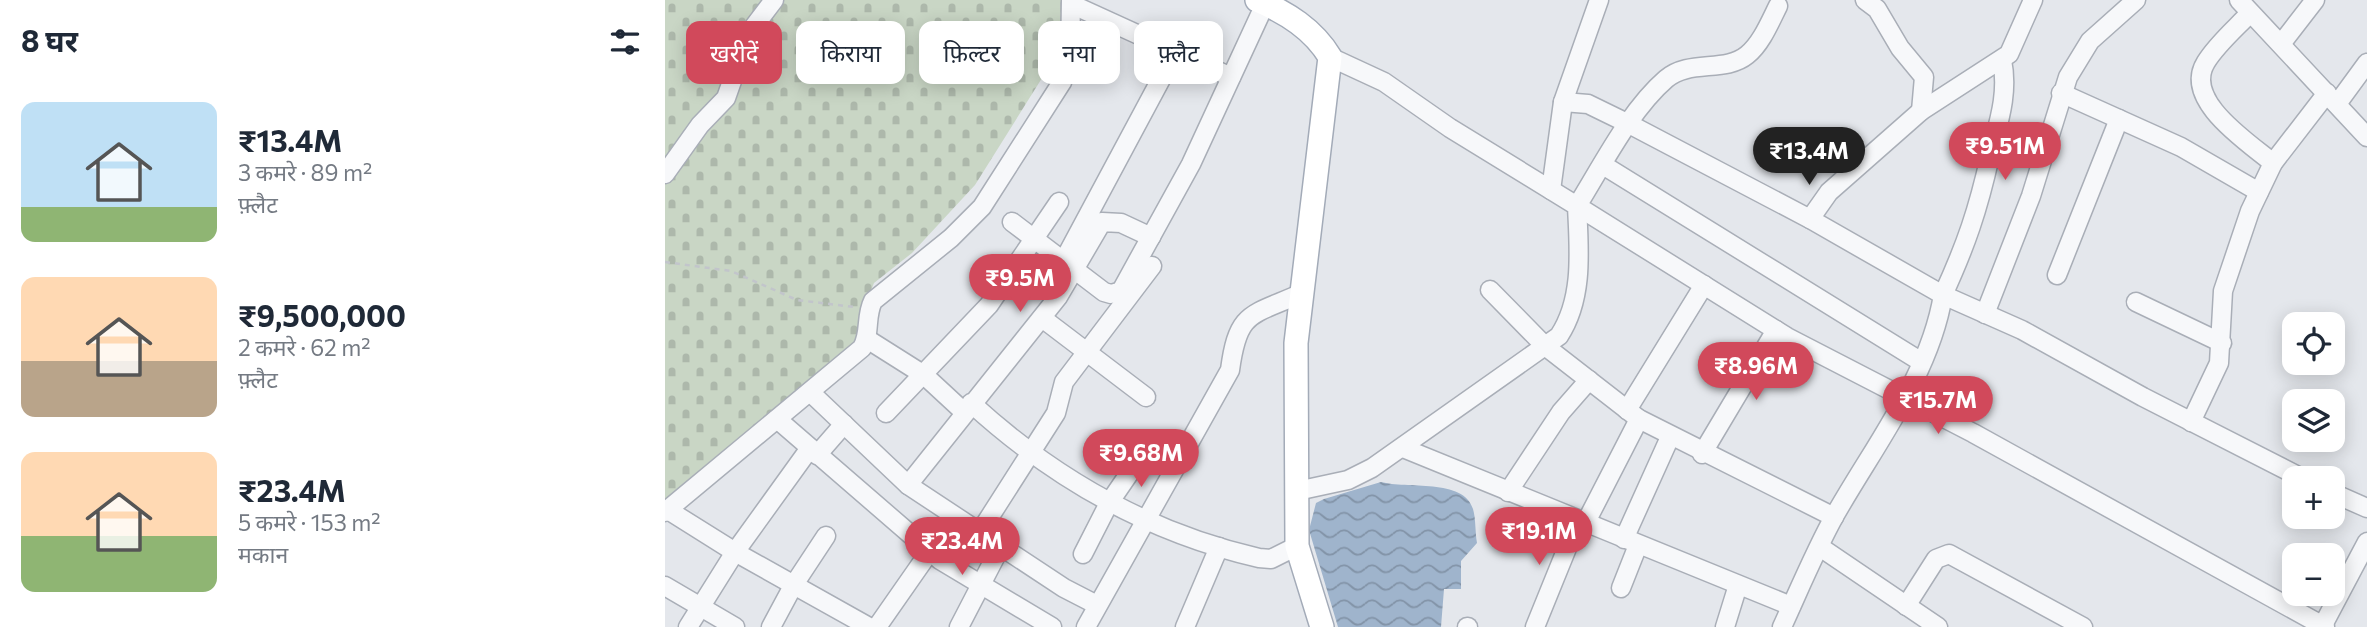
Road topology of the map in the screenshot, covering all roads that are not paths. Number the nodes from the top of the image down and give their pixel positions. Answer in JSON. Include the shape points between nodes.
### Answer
{"nodes":[{"id":1,"x":774,"y":0,"type":"edge"},
{"id":2,"x":1599,"y":0,"type":"edge"},
{"id":3,"x":1865,"y":0,"type":"edge"},
{"id":4,"x":2033,"y":0,"type":"edge"},
{"id":5,"x":2136,"y":0,"type":"edge"},
{"id":6,"x":2315,"y":0,"type":"edge"},
{"id":7,"x":1071,"y":2,"type":"edge"},
{"id":8,"x":1273,"y":4,"type":"edge"},
{"id":9,"x":1779,"y":6,"type":"dead end"},
{"id":10,"x":2244,"y":6,"type":"edge"},
{"id":11,"x":1134,"y":31,"type":"edge"},
{"id":12,"x":2281,"y":44,"type":"junction"},
{"id":13,"x":1330,"y":57,"type":"junction"},
{"id":14,"x":2002,"y":60,"type":"junction"},
{"id":15,"x":2367,"y":64,"type":"edge"},
{"id":16,"x":1223,"y":73,"type":"edge"},
{"id":17,"x":1231,"y":77,"type":"junction"},
{"id":18,"x":1160,"y":84,"type":"edge"},
{"id":19,"x":2061,"y":93,"type":"junction"},
{"id":20,"x":2332,"y":99,"type":"junction"},
{"id":21,"x":1563,"y":102,"type":"junction"},
{"id":22,"x":1921,"y":111,"type":"junction"},
{"id":23,"x":2119,"y":118,"type":"junction"},
{"id":24,"x":1629,"y":124,"type":"junction"},
{"id":25,"x":2367,"y":137,"type":"edge"},
{"id":26,"x":2273,"y":163,"type":"junction"},
{"id":27,"x":1603,"y":165,"type":"junction"},
{"id":28,"x":665,"y":173,"type":"edge"},
{"id":29,"x":1551,"y":190,"type":"junction"},
{"id":30,"x":2259,"y":192,"type":"junction"},
{"id":31,"x":1059,"y":202,"type":"dead end"},
{"id":32,"x":1577,"y":206,"type":"junction"},
{"id":33,"x":1810,"y":219,"type":"junction"},
{"id":34,"x":1012,"y":222,"type":"dead end"},
{"id":35,"x":1151,"y":237,"type":"junction"},
{"id":36,"x":1035,"y":240,"type":"junction"},
{"id":37,"x":1151,"y":266,"type":"dead end"},
{"id":38,"x":1068,"y":267,"type":"junction"},
{"id":39,"x":2057,"y":275,"type":"dead end"},
{"id":40,"x":1704,"y":285,"type":"junction"},
{"id":41,"x":1490,"y":290,"type":"dead end"},
{"id":42,"x":1302,"y":293,"type":"junction"},
{"id":43,"x":1943,"y":295,"type":"junction"},
{"id":44,"x":2136,"y":302,"type":"dead end"},
{"id":45,"x":1985,"y":314,"type":"junction"},
{"id":46,"x":1042,"y":318,"type":"junction"},
{"id":47,"x":1776,"y":330,"type":"junction"},
{"id":48,"x":867,"y":339,"type":"junction"},
{"id":49,"x":2222,"y":344,"type":"junction"},
{"id":50,"x":1545,"y":346,"type":"junction"},
{"id":51,"x":1087,"y":352,"type":"junction"},
{"id":52,"x":1920,"y":361,"type":"junction"},
{"id":53,"x":924,"y":375,"type":"junction"},
{"id":54,"x":1589,"y":380,"type":"junction"},
{"id":55,"x":810,"y":392,"type":"junction"},
{"id":56,"x":1146,"y":397,"type":"dead end"},
{"id":57,"x":1904,"y":397,"type":"junction"},
{"id":58,"x":967,"y":408,"type":"junction"},
{"id":59,"x":886,"y":413,"type":"dead end"},
{"id":60,"x":1633,"y":415,"type":"junction"},
{"id":61,"x":777,"y":419,"type":"junction"},
{"id":62,"x":2191,"y":422,"type":"junction"},
{"id":63,"x":844,"y":424,"type":"junction"},
{"id":64,"x":1670,"y":437,"type":"junction"},
{"id":65,"x":1403,"y":448,"type":"junction"},
{"id":66,"x":814,"y":452,"type":"junction"},
{"id":67,"x":1030,"y":454,"type":"junction"},
{"id":68,"x":1702,"y":454,"type":"junction"},
{"id":69,"x":1135,"y":465,"type":"dead end"},
{"id":70,"x":2282,"y":468,"type":"edge"},
{"id":71,"x":908,"y":485,"type":"junction"},
{"id":72,"x":1297,"y":491,"type":"junction"},
{"id":73,"x":1509,"y":492,"type":"junction"},
{"id":74,"x":2345,"y":498,"type":"edge"},
{"id":75,"x":1109,"y":503,"type":"junction"},
{"id":76,"x":2367,"y":508,"type":"edge"},
{"id":77,"x":667,"y":511,"type":"edge"},
{"id":78,"x":1834,"y":517,"type":"junction"},
{"id":79,"x":1146,"y":521,"type":"junction"},
{"id":80,"x":1581,"y":523,"type":"junction"},
{"id":81,"x":980,"y":532,"type":"junction"},
{"id":82,"x":826,"y":536,"type":"dead end"},
{"id":83,"x":1631,"y":542,"type":"junction"},
{"id":84,"x":2367,"y":544,"type":"edge"},
{"id":85,"x":1001,"y":546,"type":"junction"},
{"id":86,"x":1297,"y":546,"type":"junction"},
{"id":87,"x":1219,"y":547,"type":"junction"},
{"id":88,"x":1819,"y":547,"type":"junction"},
{"id":89,"x":930,"y":551,"type":"junction"},
{"id":90,"x":735,"y":552,"type":"junction"},
{"id":91,"x":1083,"y":554,"type":"dead end"},
{"id":92,"x":980,"y":584,"type":"junction"},
{"id":93,"x":1738,"y":585,"type":"junction"},
{"id":94,"x":665,"y":586,"type":"edge"},
{"id":95,"x":793,"y":586,"type":"junction"},
{"id":96,"x":1621,"y":589,"type":"dead end"},
{"id":97,"x":1097,"y":605,"type":"junction"},
{"id":98,"x":700,"y":606,"type":"junction"},
{"id":99,"x":1906,"y":606,"type":"junction"},
{"id":100,"x":1788,"y":620,"type":"edge"},
{"id":101,"x":688,"y":627,"type":"edge"},
{"id":102,"x":735,"y":627,"type":"edge"},
{"id":103,"x":771,"y":627,"type":"edge"},
{"id":104,"x":869,"y":627,"type":"edge"},
{"id":105,"x":877,"y":627,"type":"edge"},
{"id":106,"x":959,"y":627,"type":"edge"},
{"id":107,"x":1052,"y":627,"type":"edge"},
{"id":108,"x":1086,"y":627,"type":"edge"},
{"id":109,"x":1185,"y":627,"type":"edge"},
{"id":110,"x":1322,"y":627,"type":"edge"},
{"id":111,"x":1535,"y":627,"type":"edge"},
{"id":112,"x":1725,"y":627,"type":"edge"},
{"id":113,"x":1938,"y":627,"type":"edge"},
{"id":114,"x":2083,"y":627,"type":"edge"},
{"id":115,"x":2323,"y":627,"type":"edge"}],
"edges":[{"from":1,"to":28,"type":"street","via":[[749,33],[726,99]]},
{"from":2,"to":21,"type":"street"},
{"from":3,"to":22,"type":"street","via":[[1877,9],[1924,77]]},
{"from":4,"to":14,"type":"street","via":[[2017,40]]},
{"from":5,"to":19,"type":"street","via":[[2089,41]]},
{"from":6,"to":12,"type":"street"},
{"from":7,"to":11,"type":"street"},
{"from":7,"to":48,"type":"street","via":[[1070,59],[1062,82],[982,206],[951,238],[880,293],[867,311]]},
{"from":8,"to":13,"type":"main road","via":[[1318,37]]},
{"from":8,"to":17,"type":"street"},
{"from":9,"to":24,"type":"street","via":[[1746,57],[1677,72]]},
{"from":10,"to":12,"type":"street"},
{"from":10,"to":26,"type":"street","via":[[2207,60],[2200,82],[2219,117]]},
{"from":12,"to":20,"type":"street"},
{"from":13,"to":29,"type":"street","via":[[1384,82]]},
{"from":13,"to":42,"type":"main road"},
{"from":14,"to":22,"type":"street"},
{"from":14,"to":43,"type":"street","via":[[2006,80],[1986,180],[1976,219]]},
{"from":15,"to":20,"type":"street"},
{"from":16,"to":17,"type":"street"},
{"from":17,"to":35,"type":"street"},
{"from":18,"to":38,"type":"street"},
{"from":19,"to":23,"type":"street"},
{"from":19,"to":45,"type":"street","via":[[2032,196]]},
{"from":20,"to":25,"type":"street"},
{"from":20,"to":26,"type":"street"},
{"from":21,"to":24,"type":"street","via":[[1588,104]]},
{"from":21,"to":29,"type":"street"},
{"from":22,"to":33,"type":"street","via":[[1829,192]]},
{"from":23,"to":30,"type":"street","via":[[2181,146]]},
{"from":23,"to":39,"type":"street"},
{"from":24,"to":27,"type":"street"},
{"from":24,"to":33,"type":"street"},
{"from":26,"to":30,"type":"street"},
{"from":27,"to":32,"type":"street"},
{"from":27,"to":52,"type":"street"},
{"from":29,"to":32,"type":"street"},
{"from":30,"to":49,"type":"street","via":[[2223,291]]},
{"from":31,"to":36,"type":"street"},
{"from":32,"to":40,"type":"street"},
{"from":32,"to":50,"type":"street","via":[[1579,258],[1571,313],[1559,336]]},
{"from":33,"to":43,"type":"street"},
{"from":34,"to":36,"type":"street"},
{"from":35,"to":38,"type":"street","via":[[1121,223],[1102,222]]},
{"from":35,"to":38,"type":"street","via":[[1117,294],[1104,292]]},
{"from":36,"to":38,"type":"street"},
{"from":36,"to":53,"type":"street","via":[[989,305]]},
{"from":37,"to":51,"type":"street"},
{"from":38,"to":46,"type":"street"},
{"from":40,"to":47,"type":"street"},
{"from":40,"to":60,"type":"street"},
{"from":41,"to":50,"type":"street"},
{"from":42,"to":72,"type":"main road","via":[[1296,343]]},
{"from":42,"to":79,"type":"street","via":[[1249,317],[1235,335],[1230,370]]},
{"from":43,"to":45,"type":"street"},
{"from":43,"to":52,"type":"street","via":[[1938,323]]},
{"from":44,"to":49,"type":"street"},
{"from":45,"to":62,"type":"street"},
{"from":46,"to":51,"type":"street"},
{"from":46,"to":58,"type":"street"},
{"from":47,"to":57,"type":"street"},
{"from":47,"to":68,"type":"street"},
{"from":48,"to":53,"type":"street"},
{"from":48,"to":55,"type":"street"},
{"from":49,"to":62,"type":"street","via":[[2214,378]]},
{"from":50,"to":54,"type":"street"},
{"from":50,"to":65,"type":"street"},
{"from":51,"to":56,"type":"street"},
{"from":51,"to":67,"type":"street","via":[[1064,383],[1056,413]]},
{"from":52,"to":57,"type":"street"},
{"from":53,"to":58,"type":"street"},
{"from":53,"to":59,"type":"street"},
{"from":54,"to":60,"type":"street"},
{"from":54,"to":73,"type":"street","via":[[1560,412]]},
{"from":55,"to":61,"type":"street"},
{"from":55,"to":63,"type":"street"},
{"from":57,"to":78,"type":"street"},
{"from":57,"to":115,"type":"street"},
{"from":58,"to":67,"type":"street"},
{"from":58,"to":71,"type":"street"},
{"from":60,"to":64,"type":"street"},
{"from":60,"to":80,"type":"street"},
{"from":61,"to":66,"type":"street"},
{"from":61,"to":77,"type":"street"},
{"from":62,"to":70,"type":"street"},
{"from":63,"to":66,"type":"street"},
{"from":63,"to":71,"type":"street"},
{"from":64,"to":68,"type":"street"},
{"from":64,"to":83,"type":"street"},
{"from":65,"to":72,"type":"street","via":[[1348,481]]},
{"from":65,"to":73,"type":"street"},
{"from":66,"to":89,"type":"street"},
{"from":66,"to":90,"type":"street"},
{"from":67,"to":75,"type":"street"},
{"from":67,"to":81,"type":"street"},
{"from":68,"to":78,"type":"street"},
{"from":69,"to":75,"type":"street"},
{"from":71,"to":81,"type":"street"},
{"from":72,"to":86,"type":"main road"},
{"from":73,"to":80,"type":"street"},
{"from":74,"to":76,"type":"street"},
{"from":75,"to":79,"type":"street"},
{"from":75,"to":91,"type":"street"},
{"from":77,"to":90,"type":"street"},
{"from":78,"to":88,"type":"street"},
{"from":79,"to":87,"type":"street"},
{"from":79,"to":97,"type":"street"},
{"from":80,"to":83,"type":"street"},
{"from":80,"to":111,"type":"street"},
{"from":81,"to":85,"type":"street"},
{"from":82,"to":95,"type":"street"},
{"from":83,"to":93,"type":"street"},
{"from":83,"to":96,"type":"street"},
{"from":84,"to":115,"type":"street"},
{"from":85,"to":92,"type":"street"},
{"from":85,"to":97,"type":"street","via":[[1064,589]]},
{"from":86,"to":87,"type":"street","via":[[1271,559]]},
{"from":86,"to":110,"type":"main road"},
{"from":87,"to":109,"type":"street"},
{"from":88,"to":99,"type":"street"},
{"from":88,"to":100,"type":"street"},
{"from":89,"to":92,"type":"street"},
{"from":89,"to":105,"type":"street"},
{"from":90,"to":95,"type":"street"},
{"from":90,"to":98,"type":"street"},
{"from":92,"to":106,"type":"street"},
{"from":92,"to":107,"type":"street"},
{"from":93,"to":100,"type":"street"},
{"from":93,"to":112,"type":"street"},
{"from":94,"to":98,"type":"street"},
{"from":95,"to":103,"type":"street"},
{"from":95,"to":104,"type":"street"},
{"from":97,"to":108,"type":"street"},
{"from":98,"to":101,"type":"street"},
{"from":98,"to":102,"type":"street"},
{"from":99,"to":113,"type":"street"},
{"from":99,"to":114,"type":"street","via":[[1936,559],[1949,554]]}]}
